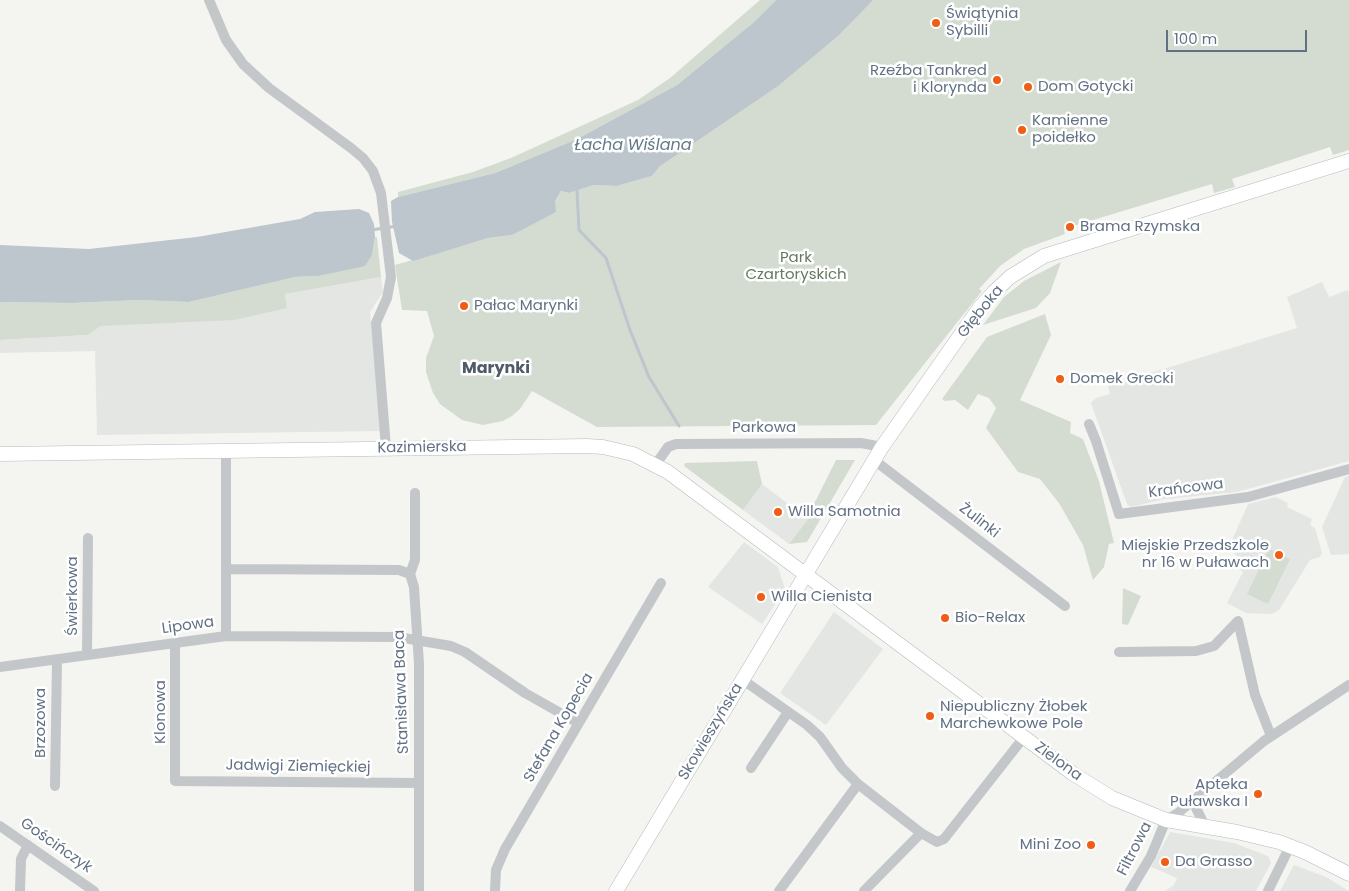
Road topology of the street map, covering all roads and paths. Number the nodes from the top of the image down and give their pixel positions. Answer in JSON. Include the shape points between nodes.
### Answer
{"nodes":[{"id":1,"x":209,"y":0,"type":"edge"},
{"id":2,"x":1349,"y":161,"type":"edge"},
{"id":3,"x":1089,"y":424,"type":"dead end"},
{"id":4,"x":882,"y":447,"type":"junction"},
{"id":5,"x":386,"y":448,"type":"junction"},
{"id":6,"x":226,"y":450,"type":"junction"},
{"id":7,"x":0,"y":454,"type":"edge"},
{"id":8,"x":874,"y":460,"type":"junction"},
{"id":9,"x":656,"y":464,"type":"junction"},
{"id":10,"x":1349,"y":469,"type":"edge"},
{"id":11,"x":415,"y":493,"type":"dead end"},
{"id":12,"x":88,"y":538,"type":"dead end"},
{"id":13,"x":228,"y":569,"type":"junction"},
{"id":14,"x":410,"y":574,"type":"junction"},
{"id":15,"x":806,"y":574,"type":"junction"},
{"id":16,"x":661,"y":584,"type":"dead end"},
{"id":17,"x":1064,"y":606,"type":"dead end"},
{"id":18,"x":226,"y":636,"type":"junction"},
{"id":19,"x":416,"y":638,"type":"junction"},
{"id":20,"x":175,"y":644,"type":"junction"},
{"id":21,"x":1120,"y":652,"type":"dead end"},
{"id":22,"x":88,"y":654,"type":"junction"},
{"id":23,"x":57,"y":660,"type":"junction"},
{"id":24,"x":0,"y":667,"type":"edge"},
{"id":25,"x":743,"y":680,"type":"junction"},
{"id":26,"x":1349,"y":685,"type":"edge"},
{"id":27,"x":788,"y":712,"type":"junction"},
{"id":28,"x":578,"y":723,"type":"junction"},
{"id":29,"x":1271,"y":736,"type":"junction"},
{"id":30,"x":1024,"y":737,"type":"junction"},
{"id":31,"x":751,"y":768,"type":"dead end"},
{"id":32,"x":175,"y":781,"type":"joint"},
{"id":33,"x":419,"y":783,"type":"junction"},
{"id":34,"x":858,"y":784,"type":"junction"},
{"id":35,"x":55,"y":786,"type":"dead end"},
{"id":36,"x":1205,"y":791,"type":"junction"},
{"id":37,"x":1166,"y":820,"type":"junction"},
{"id":38,"x":0,"y":826,"type":"edge"},
{"id":39,"x":1205,"y":826,"type":"junction"},
{"id":40,"x":921,"y":833,"type":"junction"},
{"id":41,"x":28,"y":845,"type":"junction"},
{"id":42,"x":1290,"y":846,"type":"junction"},
{"id":43,"x":1349,"y":874,"type":"edge"},
{"id":44,"x":20,"y":891,"type":"edge"},
{"id":45,"x":94,"y":891,"type":"edge"},
{"id":46,"x":419,"y":891,"type":"edge"},
{"id":47,"x":495,"y":891,"type":"edge"},
{"id":48,"x":616,"y":891,"type":"edge"},
{"id":49,"x":779,"y":891,"type":"edge"},
{"id":50,"x":864,"y":891,"type":"edge"},
{"id":51,"x":1130,"y":891,"type":"edge"},
{"id":52,"x":1268,"y":891,"type":"edge"}],
"edges":[{"from":1,"to":5,"type":"street","via":[[226,40],[243,64],[269,88],[363,158],[373,171],[380,193],[391,278],[387,298],[376,322]]},
{"from":2,"to":4,"type":"main road","name":"Głęboka","via":[[1068,247],[1028,265],[1010,277],[980,307]]},
{"from":3,"to":10,"type":"street","name":"Krańcowa","via":[[1119,514],[1248,497]]},
{"from":4,"to":8,"type":"main road","name":"Głęboka"},
{"from":4,"to":9,"type":"street","name":"Parkowa","via":[[861,443],[676,444],[668,447]]},
{"from":5,"to":6,"type":"main road","name":"Kazimierska"},
{"from":5,"to":9,"type":"main road","name":"Kazimierska","via":[[603,447]]},
{"from":6,"to":7,"type":"main road","name":"Kazimierska"},
{"from":6,"to":13,"type":"street","name":"Lipowa"},
{"from":8,"to":15,"type":"main road","name":"Głęboka"},
{"from":8,"to":17,"type":"street","name":"Żulinki"},
{"from":9,"to":15,"type":"main road","name":"Kazimierska"},
{"from":11,"to":14,"type":"street","name":"Stanisława Baca","via":[[415,560]]},
{"from":12,"to":22,"type":"street","name":"Świerkowa"},
{"from":13,"to":14,"type":"street","via":[[394,570]]},
{"from":13,"to":18,"type":"street","name":"Lipowa"},
{"from":14,"to":19,"type":"street","name":"Stanisława Baca","via":[[414,587]]},
{"from":15,"to":25,"type":"main road","name":"Skowieszyńska"},
{"from":15,"to":30,"type":"main road","name":"Zielona"},
{"from":16,"to":28,"type":"street","name":"Stefana Kopecia"},
{"from":18,"to":19,"type":"street"},
{"from":18,"to":20,"type":"street","name":"Lipowa"},
{"from":19,"to":28,"type":"street","via":[[459,649],[525,693]]},
{"from":19,"to":33,"type":"street","name":"Stanisława Baca"},
{"from":20,"to":22,"type":"street","name":"Lipowa"},
{"from":20,"to":32,"type":"street","name":"Klonowa"},
{"from":21,"to":29,"type":"street","via":[[1196,651],[1214,646],[1238,621],[1255,695]]},
{"from":22,"to":23,"type":"street","name":"Lipowa"},
{"from":23,"to":24,"type":"street","name":"Lipowa"},
{"from":23,"to":35,"type":"street","name":"Brzozowa"},
{"from":25,"to":27,"type":"street"},
{"from":25,"to":48,"type":"main road","name":"Skowieszyńska"},
{"from":26,"to":29,"type":"street"},
{"from":27,"to":31,"type":"street"},
{"from":27,"to":34,"type":"street","via":[[820,737]]},
{"from":28,"to":47,"type":"street","name":"Stefana Kopecia","via":[[500,860]]},
{"from":29,"to":36,"type":"street"},
{"from":30,"to":37,"type":"main road","name":"Zielona","via":[[1112,798]]},
{"from":30,"to":40,"type":"street","via":[[944,839],[937,842]]},
{"from":32,"to":33,"type":"street","name":"Jadwigi Ziemięckiej"},
{"from":33,"to":46,"type":"street","name":"Stanisława Baca"},
{"from":34,"to":40,"type":"street"},
{"from":34,"to":49,"type":"street"},
{"from":36,"to":37,"type":"street"},
{"from":36,"to":39,"type":"street","via":[[1196,808]]},
{"from":37,"to":39,"type":"main road","name":"Zielona"},
{"from":37,"to":51,"type":"street","name":"Filtrowa","via":[[1151,856]]},
{"from":38,"to":41,"type":"street","name":"Gościńczyk"},
{"from":39,"to":42,"type":"main road","name":"Zielona"},
{"from":40,"to":50,"type":"street"},
{"from":41,"to":44,"type":"street","via":[[21,859]]},
{"from":41,"to":45,"type":"street","name":"Gościńczyk"},
{"from":42,"to":43,"type":"main road","name":"Zielona"},
{"from":42,"to":52,"type":"street"}]}
